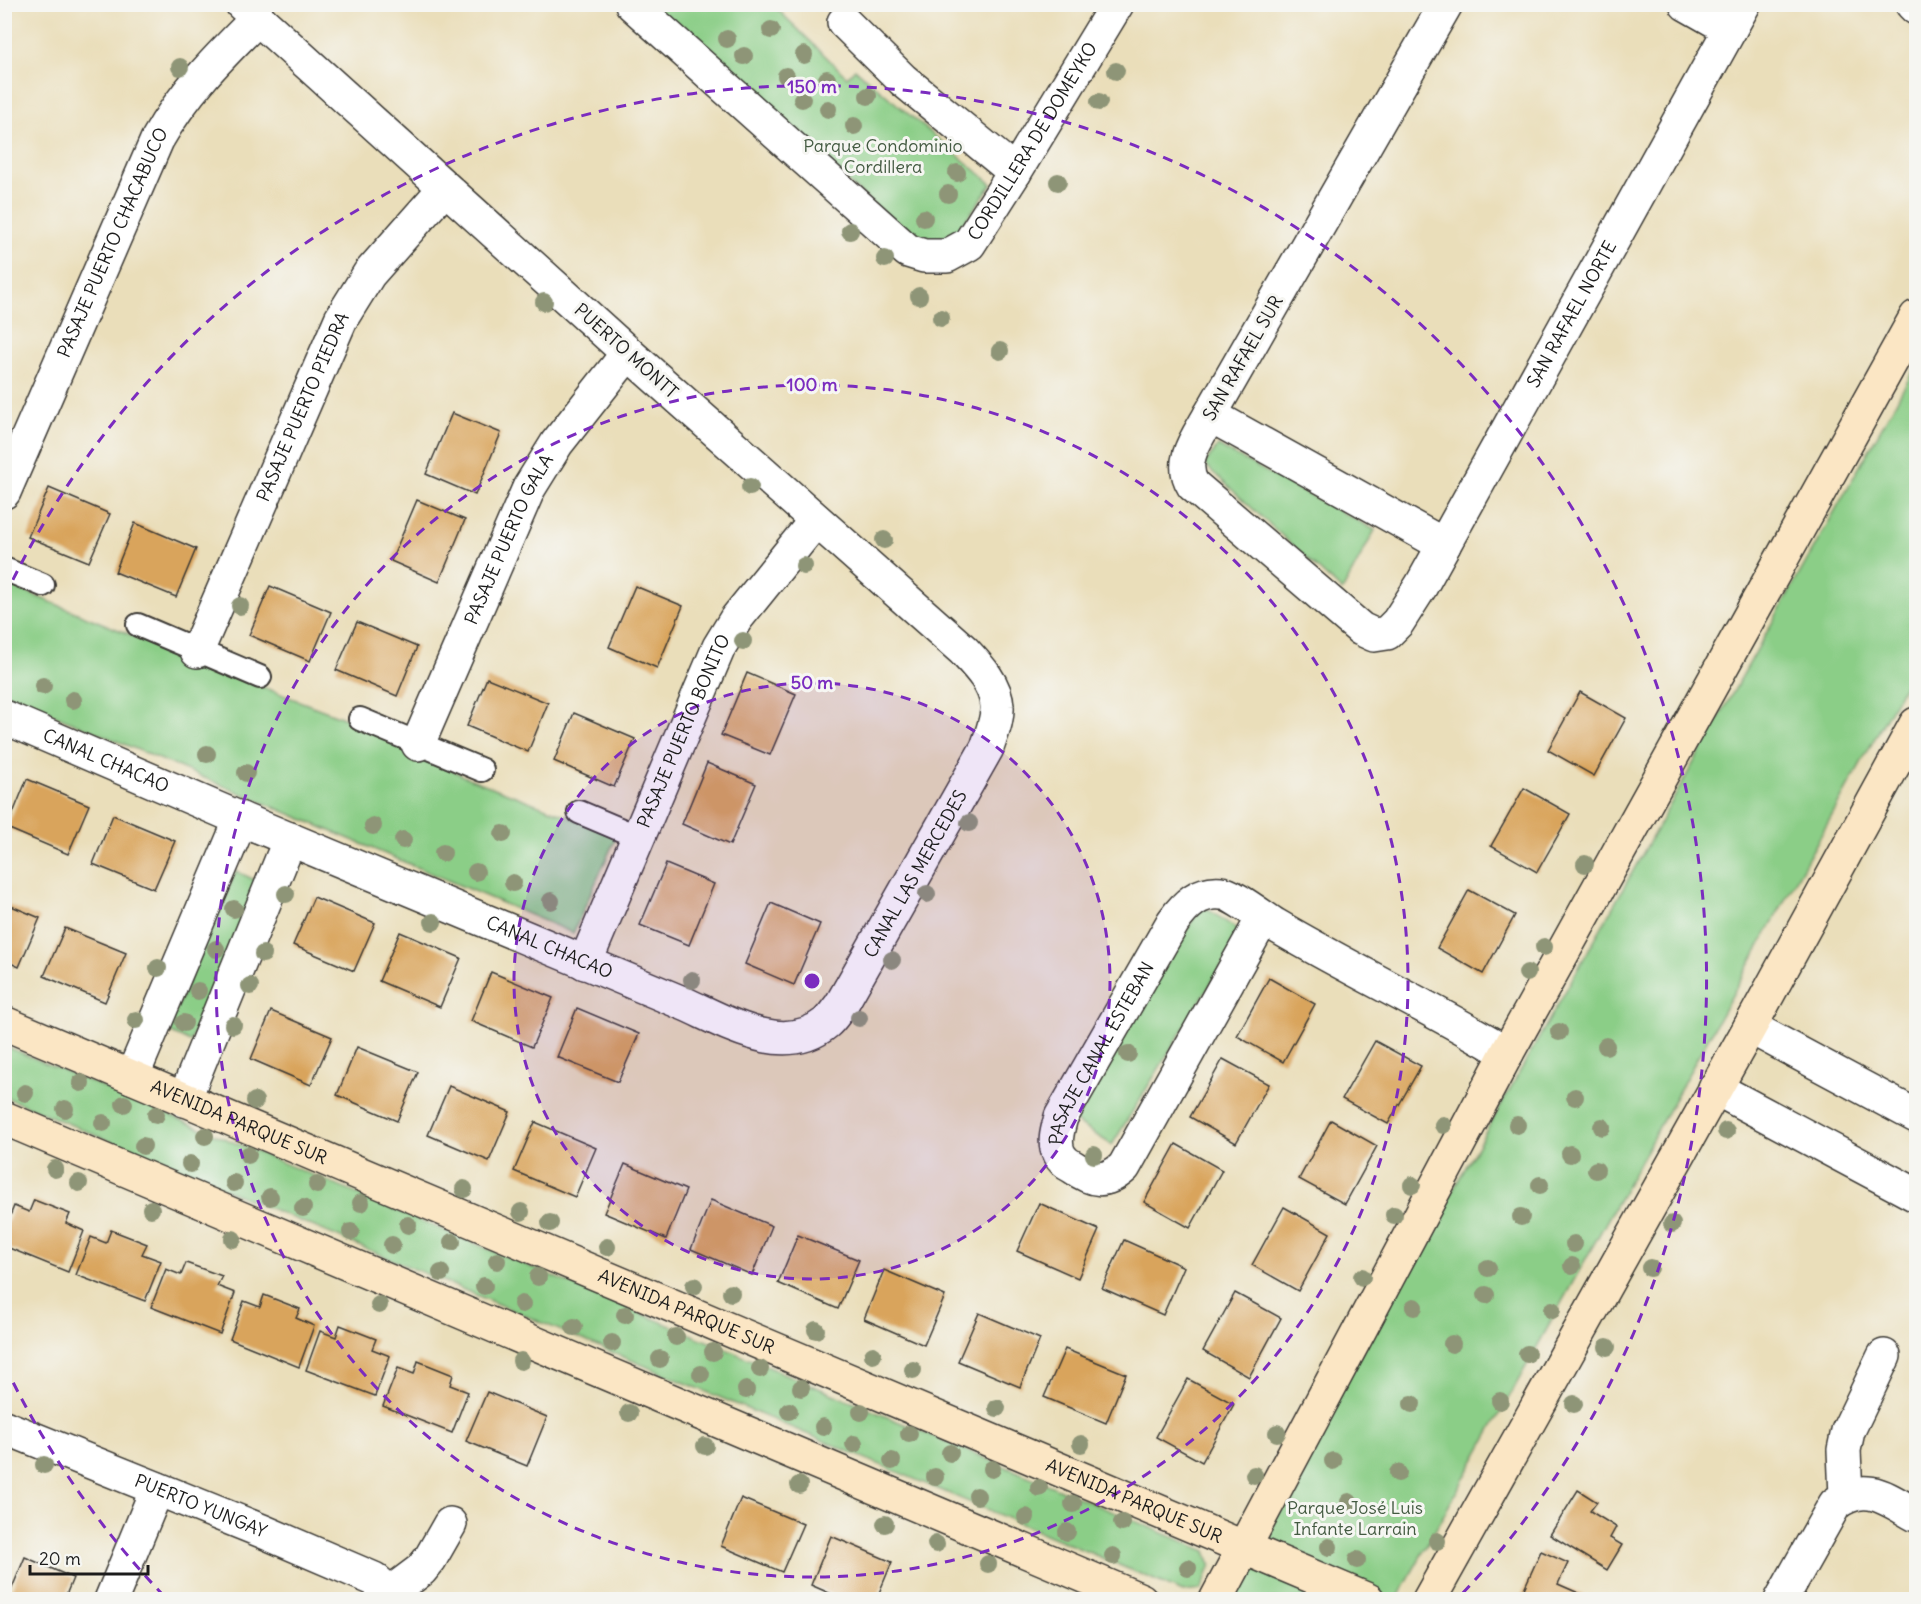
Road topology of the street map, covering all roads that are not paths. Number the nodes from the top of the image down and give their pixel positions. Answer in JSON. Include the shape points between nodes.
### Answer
{"nodes":[{"id":1,"x":632,"y":4,"type":"edge"},
{"id":2,"x":1117,"y":4,"type":"edge"},
{"id":3,"x":1446,"y":4,"type":"edge"},
{"id":4,"x":1686,"y":4,"type":"edge"},
{"id":5,"x":1912,"y":4,"type":"edge"},
{"id":6,"x":1917,"y":8,"type":"edge"},
{"id":7,"x":249,"y":12,"type":"edge"},
{"id":8,"x":1737,"y":17,"type":"edge"},
{"id":9,"x":844,"y":22,"type":"dead end"},
{"id":10,"x":1015,"y":172,"type":"junction"},
{"id":11,"x":445,"y":188,"type":"junction"},
{"id":12,"x":1917,"y":317,"type":"edge"},
{"id":13,"x":628,"y":353,"type":"junction"},
{"id":14,"x":1210,"y":415,"type":"junction"},
{"id":15,"x":4,"y":492,"type":"edge"},
{"id":16,"x":816,"y":520,"type":"junction"},
{"id":17,"x":1444,"y":545,"type":"junction"},
{"id":18,"x":4,"y":569,"type":"edge"},
{"id":19,"x":43,"y":585,"type":"dead end"},
{"id":20,"x":1398,"y":622,"type":"joint"},
{"id":21,"x":138,"y":626,"type":"dead end"},
{"id":22,"x":197,"y":651,"type":"junction"},
{"id":23,"x":260,"y":677,"type":"dead end"},
{"id":24,"x":997,"y":706,"type":"joint"},
{"id":25,"x":4,"y":717,"type":"edge"},
{"id":26,"x":360,"y":719,"type":"dead end"},
{"id":27,"x":1917,"y":724,"type":"edge"},
{"id":28,"x":418,"y":744,"type":"junction"},
{"id":29,"x":482,"y":770,"type":"dead end"},
{"id":30,"x":579,"y":812,"type":"dead end"},
{"id":31,"x":241,"y":819,"type":"junction"},
{"id":32,"x":638,"y":837,"type":"junction"},
{"id":33,"x":290,"y":839,"type":"junction"},
{"id":34,"x":1263,"y":918,"type":"junction"},
{"id":35,"x":585,"y":963,"type":"junction"},
{"id":36,"x":4,"y":1023,"type":"edge"},
{"id":37,"x":1750,"y":1027,"type":"junction"},
{"id":38,"x":813,"y":1032,"type":"joint"},
{"id":39,"x":1507,"y":1053,"type":"junction"},
{"id":40,"x":132,"y":1077,"type":"junction"},
{"id":41,"x":1715,"y":1088,"type":"junction"},
{"id":42,"x":184,"y":1100,"type":"junction"},
{"id":43,"x":1917,"y":1116,"type":"edge"},
{"id":44,"x":4,"y":1118,"type":"edge"},
{"id":45,"x":1917,"y":1195,"type":"edge"},
{"id":46,"x":1884,"y":1356,"type":"dead end"},
{"id":47,"x":4,"y":1427,"type":"edge"},
{"id":48,"x":157,"y":1489,"type":"junction"},
{"id":49,"x":1846,"y":1496,"type":"junction"},
{"id":50,"x":1917,"y":1515,"type":"edge"},
{"id":51,"x":450,"y":1524,"type":"dead end"},
{"id":52,"x":1244,"y":1546,"type":"junction"},
{"id":53,"x":389,"y":1597,"type":"edge"},
{"id":54,"x":111,"y":1599,"type":"edge"},
{"id":55,"x":1141,"y":1599,"type":"edge"},
{"id":56,"x":1216,"y":1599,"type":"edge"},
{"id":57,"x":1368,"y":1599,"type":"edge"},
{"id":58,"x":1429,"y":1599,"type":"edge"},
{"id":59,"x":1781,"y":1599,"type":"edge"}],
"edges":[{"from":1,"to":10,"type":"street","name":"CORDILLERA DE DOMEYKO","via":[[908,251],[947,256],[969,244]]},
{"from":2,"to":10,"type":"street","name":"CORDILLERA DE DOMEYKO"},
{"from":3,"to":14,"type":"street","name":"SAN RAFAEL SUR"},
{"from":4,"to":8,"type":"street"},
{"from":5,"to":6,"type":"street"},
{"from":7,"to":11,"type":"street","name":"PUERTO MONTT"},
{"from":7,"to":15,"type":"street","name":"PASAJE PUERTO CHACABUCO","via":[[191,87],[157,140]]},
{"from":8,"to":17,"type":"street","name":"SAN RAFAEL NORTE"},
{"from":9,"to":10,"type":"street","via":[[903,81]]},
{"from":11,"to":13,"type":"street","name":"PUERTO MONTT"},
{"from":11,"to":22,"type":"street","name":"PASAJE PUERTO PIEDRA","via":[[369,274],[341,319]]},
{"from":12,"to":39,"type":"street"},
{"from":13,"to":16,"type":"street","name":"PUERTO MONTT"},
{"from":13,"to":28,"type":"street","name":"PASAJE PUERTO GALA","via":[[557,442],[529,488]]},
{"from":14,"to":17,"type":"street"},
{"from":14,"to":20,"type":"street","name":"SAN RAFAEL SUR","via":[[1187,464],[1193,485],[1361,629],[1374,635],[1387,633]]},
{"from":16,"to":24,"type":"street","name":"PUERTO MONTT","via":[[963,650],[986,676]]},
{"from":16,"to":32,"type":"street","name":"PASAJE PUERTO BONITO","via":[[736,619],[719,647]]},
{"from":17,"to":20,"type":"street","name":"SAN RAFAEL NORTE"},
{"from":18,"to":19,"type":"lane"},
{"from":21,"to":22,"type":"lane"},
{"from":22,"to":23,"type":"lane"},
{"from":24,"to":38,"type":"street","name":"CANAL LAS MERCEDES","via":[[987,748],[841,1005],[827,1023]]},
{"from":25,"to":31,"type":"street","name":"CANAL CHACAO"},
{"from":26,"to":28,"type":"lane"},
{"from":27,"to":37,"type":"street"},
{"from":28,"to":29,"type":"lane"},
{"from":30,"to":32,"type":"lane"},
{"from":31,"to":33,"type":"street","name":"CANAL CHACAO"},
{"from":31,"to":40,"type":"street"},
{"from":32,"to":35,"type":"street","name":"PASAJE PUERTO BONITO"},
{"from":33,"to":35,"type":"street","name":"CANAL CHACAO"},
{"from":33,"to":42,"type":"street"},
{"from":34,"to":34,"type":"street","name":"PASAJE CANAL ESTEBAN","via":[[1224,892],[1209,893],[1182,909],[1061,1117],[1056,1135],[1059,1154],[1065,1162],[1086,1177],[1106,1178],[1124,1167]]},
{"from":34,"to":39,"type":"street","name":"PASAJE CANAL ESTEBAN"},
{"from":35,"to":38,"type":"street","name":"CANAL CHACAO","via":[[756,1033],[773,1038]]},
{"from":36,"to":40,"type":"street","name":"AVENIDA PARQUE SUR"},
{"from":37,"to":41,"type":"street"},
{"from":37,"to":43,"type":"street"},
{"from":39,"to":52,"type":"street"},
{"from":40,"to":42,"type":"street","name":"AVENIDA PARQUE SUR"},
{"from":41,"to":45,"type":"street"},
{"from":41,"to":58,"type":"street"},
{"from":42,"to":52,"type":"street","name":"AVENIDA PARQUE SUR"},
{"from":44,"to":55,"type":"street"},
{"from":46,"to":49,"type":"street","via":[[1848,1431],[1844,1450]]},
{"from":47,"to":48,"type":"street","name":"PUERTO YUNGAY"},
{"from":48,"to":53,"type":"street","name":"PUERTO YUNGAY","via":[[374,1579],[383,1585]]},
{"from":48,"to":54,"type":"street"},
{"from":49,"to":50,"type":"street","via":[[1857,1492],[1873,1494]]},
{"from":49,"to":59,"type":"street","via":[[1835,1504]]},
{"from":51,"to":53,"type":"street","via":[[421,1570]]},
{"from":52,"to":56,"type":"street"},
{"from":52,"to":57,"type":"street","name":"AVENIDA PARQUE SUR"}]}
